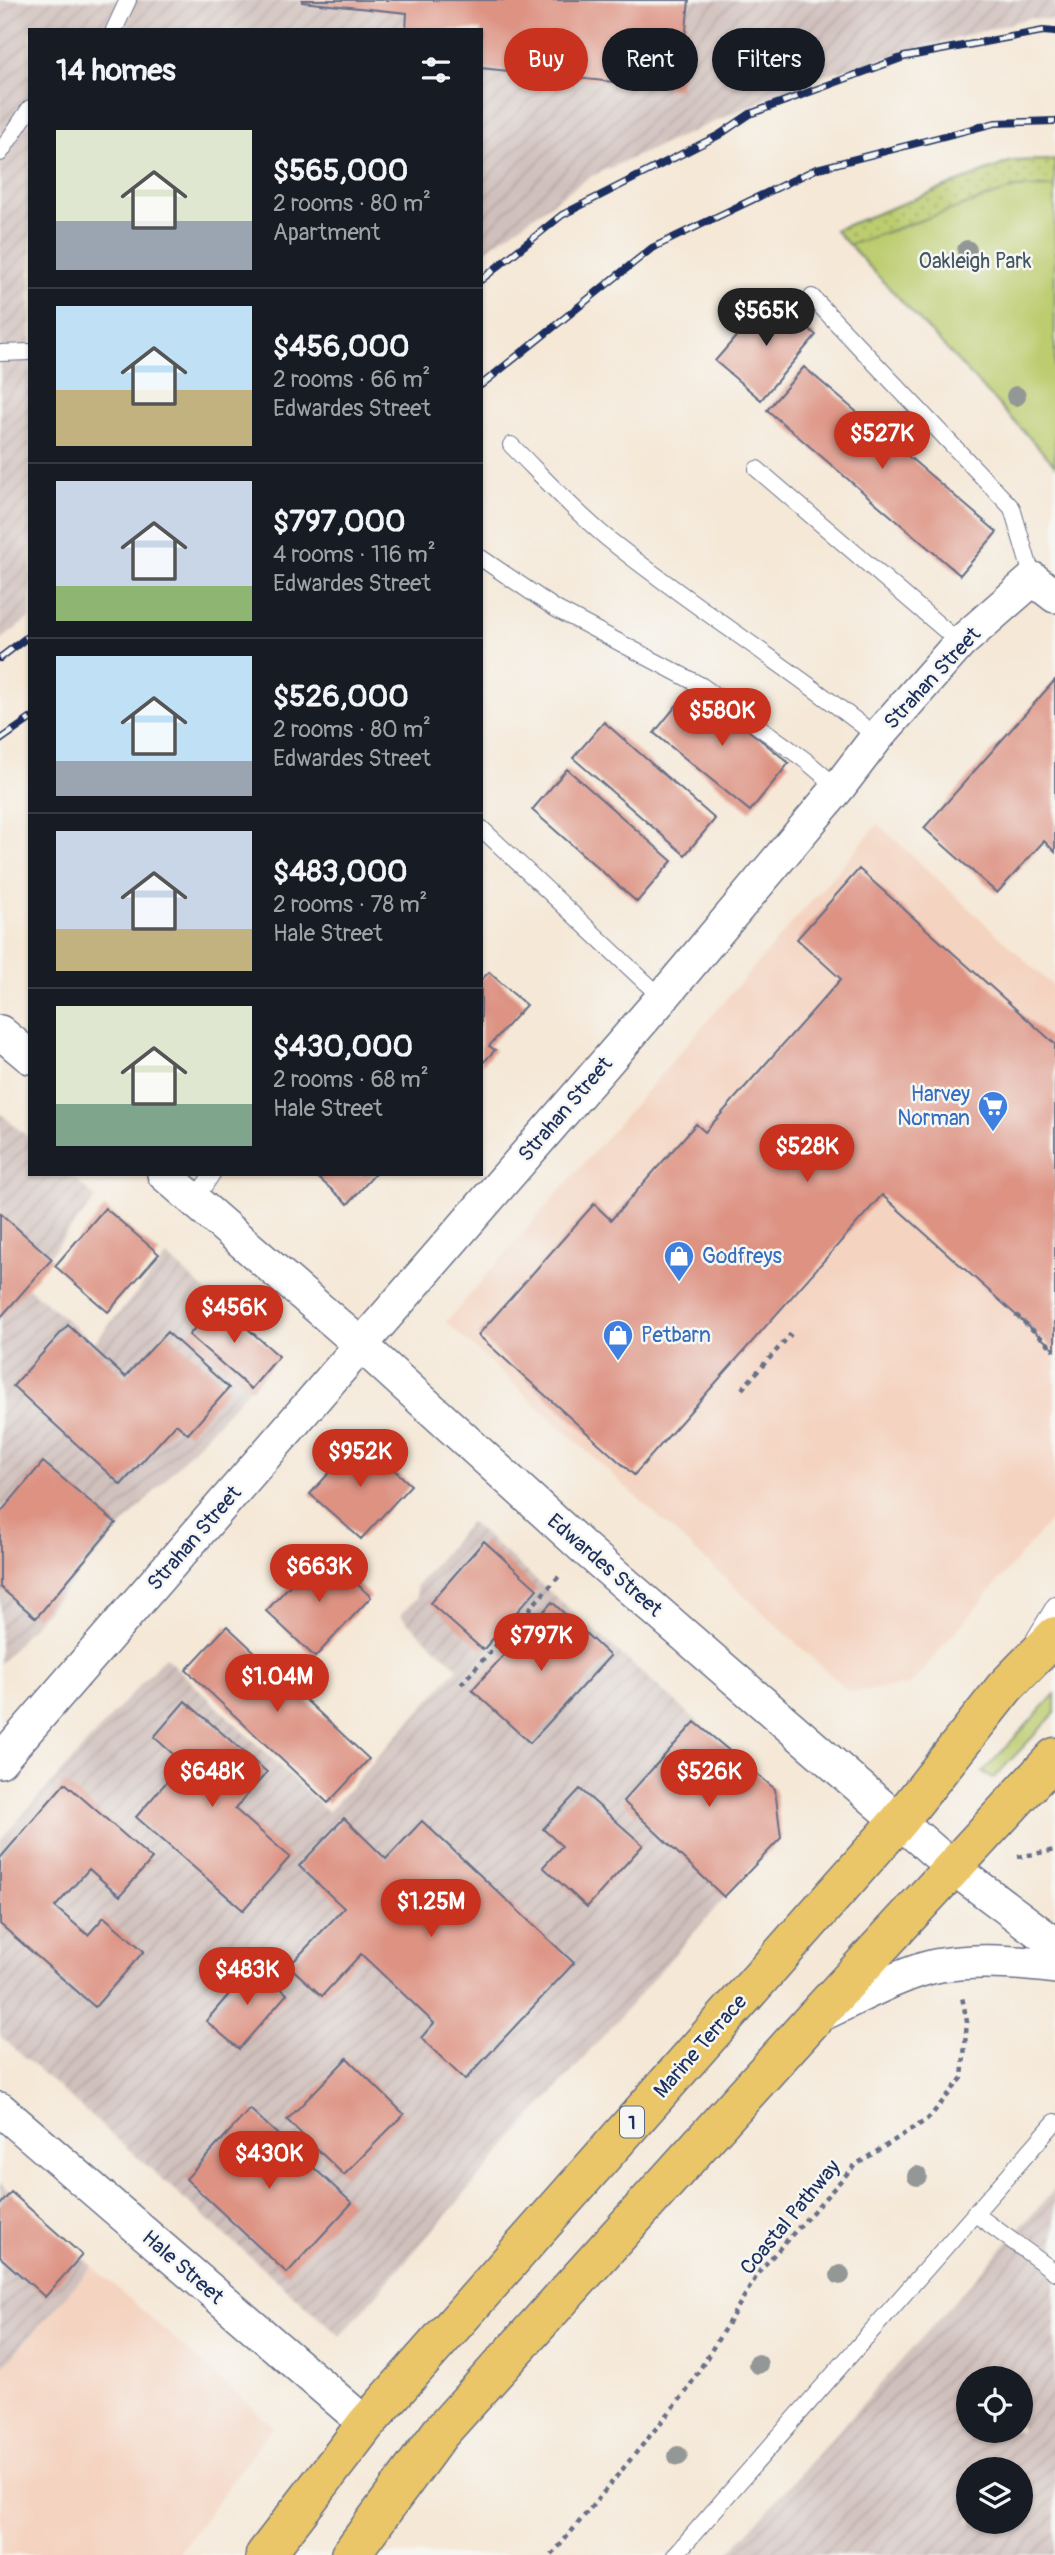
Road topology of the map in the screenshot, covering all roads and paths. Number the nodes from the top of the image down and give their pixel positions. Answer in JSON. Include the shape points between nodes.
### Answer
{"nodes":[{"id":1,"x":128,"y":0,"type":"edge"},
{"id":2,"x":115,"y":28,"type":"edge"},
{"id":3,"x":28,"y":111,"type":"edge"},
{"id":4,"x":0,"y":153,"type":"edge"},
{"id":5,"x":812,"y":297,"type":"dead end"},
{"id":6,"x":28,"y":352,"type":"edge"},
{"id":7,"x":0,"y":353,"type":"edge"},
{"id":8,"x":511,"y":445,"type":"dead end"},
{"id":9,"x":757,"y":469,"type":"dead end"},
{"id":10,"x":483,"y":559,"type":"edge"},
{"id":11,"x":1044,"y":588,"type":"edge"},
{"id":12,"x":960,"y":643,"type":"junction"},
{"id":13,"x":877,"y":737,"type":"junction"},
{"id":14,"x":838,"y":788,"type":"junction"},
{"id":15,"x":483,"y":830,"type":"edge"},
{"id":16,"x":662,"y":998,"type":"junction"},
{"id":17,"x":0,"y":1032,"type":"edge"},
{"id":18,"x":28,"y":1055,"type":"edge"},
{"id":19,"x":170,"y":1176,"type":"edge"},
{"id":20,"x":203,"y":1188,"type":"edge"},
{"id":21,"x":1016,"y":1315,"type":"dead end"},
{"id":22,"x":791,"y":1334,"type":"dead end"},
{"id":23,"x":361,"y":1345,"type":"junction"},
{"id":24,"x":1055,"y":1350,"type":"edge"},
{"id":25,"x":742,"y":1390,"type":"dead end"},
{"id":26,"x":585,"y":1549,"type":"junction"},
{"id":27,"x":1055,"y":1605,"type":"edge"},
{"id":28,"x":1055,"y":1636,"type":"edge"},
{"id":29,"x":461,"y":1684,"type":"dead end"},
{"id":30,"x":1005,"y":1687,"type":"junction"},
{"id":31,"x":1055,"y":1757,"type":"edge"},
{"id":32,"x":0,"y":1761,"type":"edge"},
{"id":33,"x":899,"y":1821,"type":"junction"},
{"id":34,"x":1055,"y":1850,"type":"edge"},
{"id":35,"x":1016,"y":1857,"type":"dead end"},
{"id":36,"x":952,"y":1867,"type":"junction"},
{"id":37,"x":1055,"y":1944,"type":"edge"},
{"id":38,"x":955,"y":1963,"type":"junction"},
{"id":39,"x":1055,"y":1967,"type":"edge"},
{"id":40,"x":815,"y":2017,"type":"junction"},
{"id":41,"x":0,"y":2109,"type":"edge"},
{"id":42,"x":1055,"y":2122,"type":"edge"},
{"id":43,"x":974,"y":2213,"type":"junction"},
{"id":44,"x":1055,"y":2272,"type":"edge"},
{"id":45,"x":366,"y":2424,"type":"junction"},
{"id":46,"x":265,"y":2555,"type":"edge"},
{"id":47,"x":350,"y":2555,"type":"edge"},
{"id":48,"x":552,"y":2555,"type":"edge"},
{"id":49,"x":675,"y":2555,"type":"edge"}],
"edges":[{"from":1,"to":2,"type":"lane"},
{"from":3,"to":4,"type":"lane"},
{"from":5,"to":11,"type":"lane","via":[[1012,508]]},
{"from":6,"to":7,"type":"lane"},
{"from":8,"to":13,"type":"lane","via":[[605,536]]},
{"from":9,"to":12,"type":"lane"},
{"from":10,"to":14,"type":"lane","via":[[556,609],[702,686]]},
{"from":11,"to":12,"type":"street","name":"Strahan Street"},
{"from":12,"to":13,"type":"street","name":"Strahan Street"},
{"from":13,"to":14,"type":"street","name":"Strahan Street"},
{"from":14,"to":16,"type":"street","name":"Strahan Street"},
{"from":15,"to":16,"type":"lane"},
{"from":16,"to":23,"type":"street","name":"Strahan Street"},
{"from":17,"to":18,"type":"street"},
{"from":19,"to":20,"type":"street","name":"Edwardes Street"},
{"from":20,"to":23,"type":"street","name":"Edwardes Street"},
{"from":21,"to":24,"type":"path"},
{"from":22,"to":25,"type":"path"},
{"from":23,"to":26,"type":"street","name":"Edwardes Street"},
{"from":23,"to":32,"type":"street","name":"Strahan Street"},
{"from":26,"to":29,"type":"path"},
{"from":26,"to":33,"type":"street","name":"Edwardes Street"},
{"from":27,"to":30,"type":"lane"},
{"from":28,"to":30,"type":"highway","name":"Marine Terrace","number":"1"},
{"from":30,"to":33,"type":"highway","name":"Marine Terrace","number":"1"},
{"from":31,"to":36,"type":"highway"},
{"from":33,"to":36,"type":"street","name":"Edwardes Street"},
{"from":33,"to":45,"type":"highway","name":"Marine Terrace","number":"1"},
{"from":34,"to":35,"type":"path"},
{"from":36,"to":37,"type":"street","name":"Edwardes Street"},
{"from":36,"to":40,"type":"highway"},
{"from":38,"to":39,"type":"street"},
{"from":38,"to":40,"type":"street","via":[[910,1975]]},
{"from":38,"to":48,"type":"path","name":"Coastal Pathway","via":[[967,2022],[962,2078],[928,2119],[855,2165],[761,2269],[686,2392]]},
{"from":40,"to":47,"type":"highway","via":[[440,2433]]},
{"from":41,"to":45,"type":"street","name":"Hale Street"},
{"from":42,"to":43,"type":"lane"},
{"from":43,"to":44,"type":"lane"},
{"from":43,"to":49,"type":"lane"},
{"from":45,"to":46,"type":"highway","name":"Marine Terrace","number":"1"}]}
